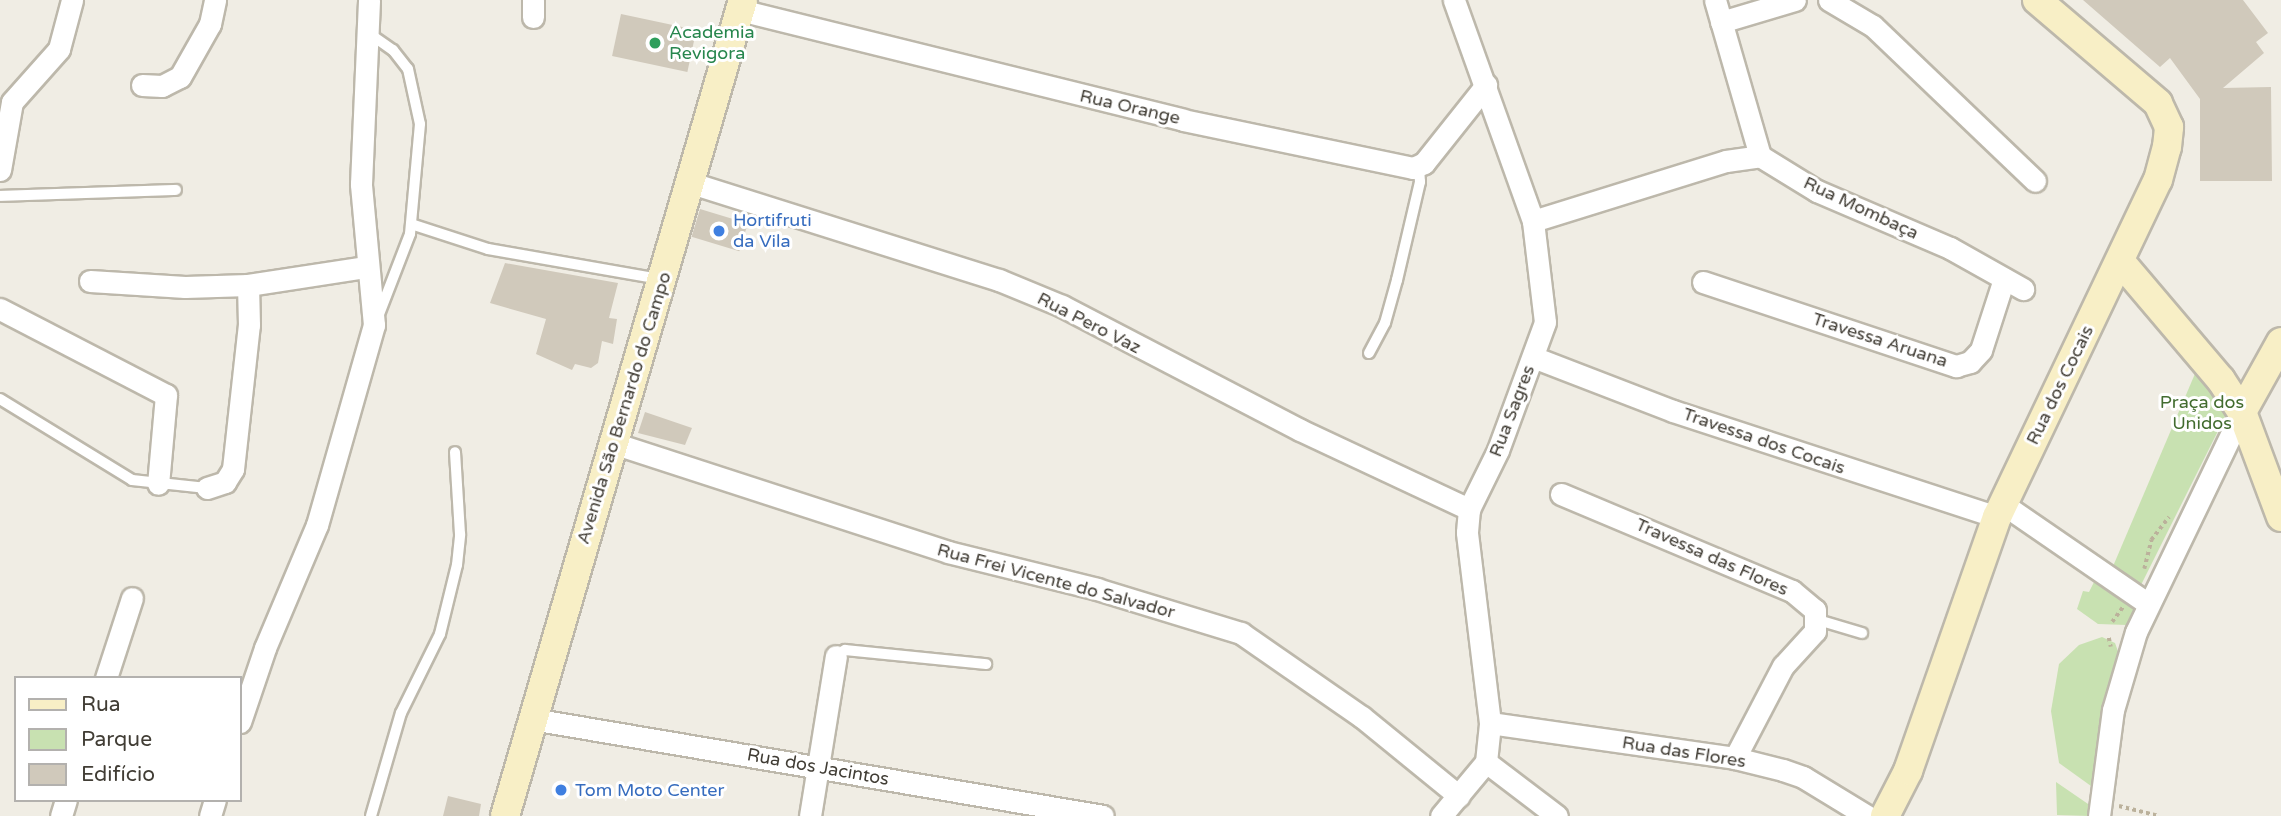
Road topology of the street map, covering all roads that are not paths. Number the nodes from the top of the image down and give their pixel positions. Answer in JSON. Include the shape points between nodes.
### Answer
{"nodes":[{"id":1,"x":72,"y":0,"type":"edge"},
{"id":2,"x":215,"y":0,"type":"edge"},
{"id":3,"x":369,"y":0,"type":"edge"},
{"id":4,"x":1454,"y":0,"type":"edge"},
{"id":5,"x":1715,"y":0,"type":"edge"},
{"id":6,"x":1795,"y":0,"type":"edge"},
{"id":7,"x":1829,"y":0,"type":"edge"},
{"id":8,"x":2037,"y":0,"type":"edge"},
{"id":9,"x":742,"y":5,"type":"edge"},
{"id":10,"x":1721,"y":22,"type":"junction"},
{"id":11,"x":367,"y":32,"type":"junction"},
{"id":12,"x":142,"y":85,"type":"dead end"},
{"id":13,"x":1486,"y":85,"type":"junction"},
{"id":14,"x":5,"y":105,"type":"edge"},
{"id":15,"x":1760,"y":156,"type":"junction"},
{"id":16,"x":1419,"y":167,"type":"junction"},
{"id":17,"x":0,"y":170,"type":"edge"},
{"id":18,"x":2035,"y":181,"type":"dead end"},
{"id":19,"x":691,"y":183,"type":"junction"},
{"id":20,"x":176,"y":190,"type":"dead end"},
{"id":21,"x":0,"y":196,"type":"edge"},
{"id":22,"x":1533,"y":221,"type":"junction"},
{"id":23,"x":411,"y":223,"type":"junction"},
{"id":24,"x":2120,"y":261,"type":"junction"},
{"id":25,"x":365,"y":267,"type":"junction"},
{"id":26,"x":663,"y":279,"type":"junction"},
{"id":27,"x":2004,"y":279,"type":"junction"},
{"id":28,"x":90,"y":281,"type":"dead end"},
{"id":29,"x":1703,"y":282,"type":"dead end"},
{"id":30,"x":248,"y":285,"type":"junction"},
{"id":31,"x":2023,"y":289,"type":"dead end"},
{"id":32,"x":0,"y":309,"type":"edge"},
{"id":33,"x":374,"y":326,"type":"junction"},
{"id":34,"x":2281,"y":342,"type":"edge"},
{"id":35,"x":1369,"y":354,"type":"dead end"},
{"id":36,"x":1533,"y":357,"type":"junction"},
{"id":37,"x":0,"y":399,"type":"edge"},
{"id":38,"x":2242,"y":412,"type":"junction"},
{"id":39,"x":613,"y":443,"type":"junction"},
{"id":40,"x":455,"y":452,"type":"dead end"},
{"id":41,"x":158,"y":484,"type":"junction"},
{"id":42,"x":2276,"y":487,"type":"edge"},
{"id":43,"x":207,"y":488,"type":"joint"},
{"id":44,"x":1560,"y":494,"type":"dead end"},
{"id":45,"x":1469,"y":509,"type":"junction"},
{"id":46,"x":2000,"y":510,"type":"junction"},
{"id":47,"x":2281,"y":517,"type":"edge"},
{"id":48,"x":132,"y":598,"type":"dead end"},
{"id":49,"x":2138,"y":601,"type":"junction"},
{"id":50,"x":1818,"y":620,"type":"junction"},
{"id":51,"x":1862,"y":633,"type":"dead end"},
{"id":52,"x":836,"y":656,"type":"joint"},
{"id":53,"x":986,"y":664,"type":"dead end"},
{"id":54,"x":107,"y":676,"type":"edge"},
{"id":55,"x":242,"y":716,"type":"edge"},
{"id":56,"x":532,"y":719,"type":"junction"},
{"id":57,"x":1490,"y":723,"type":"junction"},
{"id":58,"x":1735,"y":758,"type":"junction"},
{"id":59,"x":1486,"y":762,"type":"junction"},
{"id":60,"x":816,"y":766,"type":"junction"},
{"id":61,"x":1459,"y":796,"type":"junction"},
{"id":62,"x":2100,"y":809,"type":"edge"},
{"id":63,"x":371,"y":816,"type":"edge"},
{"id":64,"x":506,"y":816,"type":"edge"},
{"id":65,"x":810,"y":816,"type":"edge"},
{"id":66,"x":1102,"y":816,"type":"edge"},
{"id":67,"x":1441,"y":816,"type":"edge"},
{"id":68,"x":1557,"y":816,"type":"edge"},
{"id":69,"x":1867,"y":816,"type":"edge"},
{"id":70,"x":1885,"y":816,"type":"edge"}],
"edges":[{"from":1,"to":14,"type":"street","via":[[59,50]]},
{"from":2,"to":12,"type":"street","via":[[210,24],[180,77],[162,86]]},
{"from":3,"to":11,"type":"street"},
{"from":4,"to":13,"type":"street","name":"Rua Sagres"},
{"from":5,"to":10,"type":"street"},
{"from":6,"to":10,"type":"street"},
{"from":7,"to":18,"type":"street","via":[[1873,26]]},
{"from":8,"to":24,"type":"street","name":"Rua dos Cocais","via":[[2147,90],[2166,115],[2164,165]]},
{"from":9,"to":16,"type":"street","name":"Rua Orange","via":[[1183,120]]},
{"from":9,"to":19,"type":"street","name":"Avenida São Bernardo do Campo"},
{"from":10,"to":15,"type":"street"},
{"from":11,"to":23,"type":"lane","via":[[393,50],[408,69],[420,124]]},
{"from":11,"to":25,"type":"street","via":[[360,184]]},
{"from":13,"to":16,"type":"street"},
{"from":13,"to":22,"type":"street","name":"Rua Sagres"},
{"from":14,"to":17,"type":"street"},
{"from":15,"to":22,"type":"street","via":[[1726,161]]},
{"from":15,"to":27,"type":"street","name":"Rua Mombaça","via":[[1817,191],[1950,248]]},
{"from":16,"to":35,"type":"lane","via":[[1420,182],[1385,323]]},
{"from":19,"to":26,"type":"street","name":"Avenida São Bernardo do Campo"},
{"from":19,"to":45,"type":"street","name":"Rua Pero Vaz","via":[[999,280],[1062,306],[1300,430]]},
{"from":20,"to":21,"type":"lane"},
{"from":22,"to":36,"type":"street","name":"Rua Sagres","via":[[1540,248],[1545,322]]},
{"from":23,"to":26,"type":"lane","via":[[488,249]]},
{"from":23,"to":33,"type":"lane","via":[[399,270]]},
{"from":24,"to":38,"type":"street","via":[[2221,380]]},
{"from":24,"to":46,"type":"street","name":"Rua dos Cocais"},
{"from":25,"to":30,"type":"street"},
{"from":25,"to":33,"type":"street"},
{"from":26,"to":39,"type":"street","name":"Avenida São Bernardo do Campo"},
{"from":27,"to":29,"type":"street","name":"Travessa Aruana","via":[[1982,349],[1970,362],[1956,366]]},
{"from":27,"to":31,"type":"street","name":"Rua Mombaça"},
{"from":28,"to":30,"type":"street","via":[[185,287]]},
{"from":30,"to":43,"type":"street","via":[[249,325],[233,468],[225,482]]},
{"from":32,"to":41,"type":"street","via":[[166,395]]},
{"from":33,"to":55,"type":"street","via":[[317,525]]},
{"from":34,"to":38,"type":"street"},
{"from":36,"to":45,"type":"street","name":"Rua Sagres","via":[[1498,450]]},
{"from":36,"to":46,"type":"street","name":"Travessa dos Cocais","via":[[1673,411]]},
{"from":37,"to":41,"type":"lane","via":[[132,480]]},
{"from":38,"to":42,"type":"street"},
{"from":38,"to":49,"type":"street"},
{"from":39,"to":56,"type":"street","name":"Avenida São Bernardo do Campo"},
{"from":39,"to":61,"type":"street","name":"Rua Frei Vicente do Salvador","via":[[948,552],[1097,589],[1241,633],[1362,717]]},
{"from":40,"to":63,"type":"lane","via":[[460,534],[457,565],[440,634],[401,713]]},
{"from":41,"to":43,"type":"lane"},
{"from":42,"to":47,"type":"street"},
{"from":44,"to":50,"type":"street","name":"Travessa das Flores","via":[[1792,591],[1815,610]]},
{"from":45,"to":57,"type":"street","name":"Rua Sagres","via":[[1467,532]]},
{"from":46,"to":49,"type":"street","name":"Travessa dos Cocais"},
{"from":46,"to":70,"type":"street","name":"Rua dos Cocais","via":[[1908,771]]},
{"from":48,"to":54,"type":"street"},
{"from":49,"to":62,"type":"street","via":[[2118,687]]},
{"from":50,"to":51,"type":"lane"},
{"from":50,"to":58,"type":"street","via":[[1815,631],[1783,666]]},
{"from":52,"to":53,"type":"lane","via":[[845,650]]},
{"from":52,"to":60,"type":"street"},
{"from":56,"to":60,"type":"street","name":"Rua dos Jacintos"},
{"from":56,"to":64,"type":"street","name":"Avenida São Bernardo do Campo"},
{"from":57,"to":58,"type":"street","name":"Rua das Flores"},
{"from":57,"to":59,"type":"street","name":"Rua Sagres"},
{"from":58,"to":69,"type":"street","name":"Rua das Flores","via":[[1803,777]]},
{"from":59,"to":61,"type":"street"},
{"from":59,"to":68,"type":"street"},
{"from":60,"to":65,"type":"street"},
{"from":60,"to":66,"type":"street","name":"Rua dos Jacintos"},
{"from":61,"to":67,"type":"street"}]}
